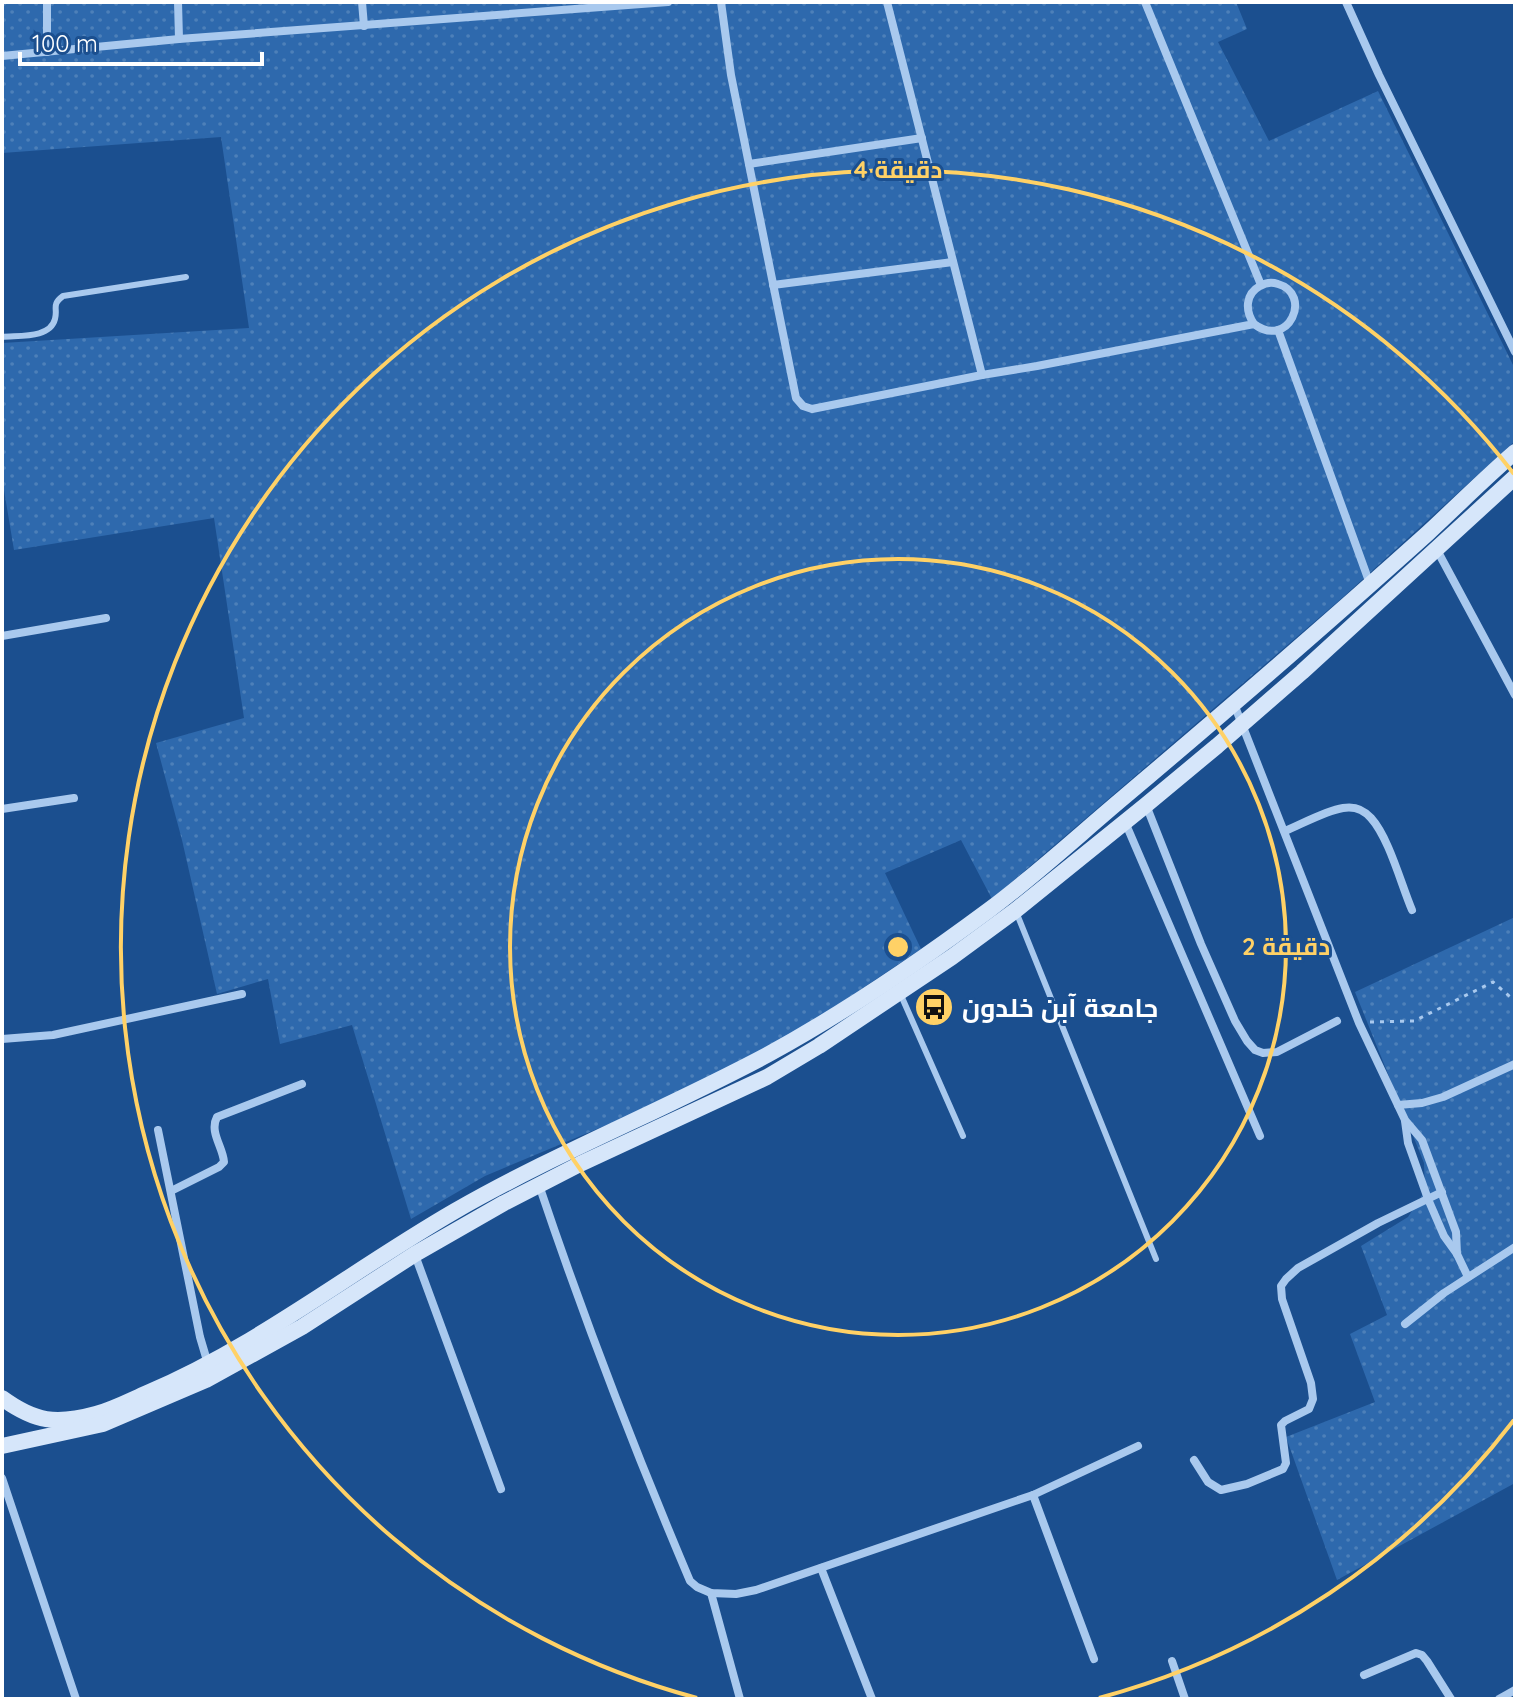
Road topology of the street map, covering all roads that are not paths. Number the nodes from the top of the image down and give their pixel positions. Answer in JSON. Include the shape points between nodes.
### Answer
{"nodes":[{"id":1,"x":47,"y":2,"type":"edge"},
{"id":2,"x":178,"y":2,"type":"edge"},
{"id":3,"x":362,"y":2,"type":"edge"},
{"id":4,"x":668,"y":2,"type":"edge"},
{"id":5,"x":721,"y":2,"type":"edge"},
{"id":6,"x":887,"y":2,"type":"edge"},
{"id":7,"x":1145,"y":2,"type":"edge"},
{"id":8,"x":1346,"y":2,"type":"edge"},
{"id":9,"x":579,"y":5,"type":"edge"},
{"id":10,"x":364,"y":26,"type":"junction"},
{"id":11,"x":179,"y":39,"type":"junction"},
{"id":12,"x":47,"y":52,"type":"junction"},
{"id":13,"x":2,"y":56,"type":"edge"},
{"id":14,"x":922,"y":138,"type":"junction"},
{"id":15,"x":749,"y":164,"type":"junction"},
{"id":16,"x":953,"y":262,"type":"junction"},
{"id":17,"x":186,"y":277,"type":"dead end"},
{"id":18,"x":773,"y":285,"type":"junction"},
{"id":19,"x":1261,"y":285,"type":"junction"},
{"id":20,"x":1254,"y":324,"type":"junction"},
{"id":21,"x":1278,"y":330,"type":"junction"},
{"id":22,"x":2,"y":337,"type":"edge"},
{"id":23,"x":1515,"y":352,"type":"edge"},
{"id":24,"x":982,"y":375,"type":"junction"},
{"id":25,"x":1515,"y":452,"type":"edge"},
{"id":26,"x":1515,"y":477,"type":"edge"},
{"id":27,"x":1436,"y":549,"type":"junction"},
{"id":28,"x":1370,"y":584,"type":"junction"},
{"id":29,"x":106,"y":618,"type":"dead end"},
{"id":30,"x":2,"y":636,"type":"edge"},
{"id":31,"x":1515,"y":695,"type":"edge"},
{"id":32,"x":1234,"y":704,"type":"junction"},
{"id":33,"x":1242,"y":723,"type":"junction"},
{"id":34,"x":74,"y":798,"type":"dead end"},
{"id":35,"x":1146,"y":805,"type":"junction"},
{"id":36,"x":2,"y":809,"type":"edge"},
{"id":37,"x":1125,"y":821,"type":"junction"},
{"id":38,"x":1285,"y":831,"type":"junction"},
{"id":39,"x":1016,"y":910,"type":"junction"},
{"id":40,"x":1412,"y":910,"type":"dead end"},
{"id":41,"x":900,"y":993,"type":"junction"},
{"id":42,"x":242,"y":994,"type":"dead end"},
{"id":43,"x":1337,"y":1021,"type":"dead end"},
{"id":44,"x":2,"y":1039,"type":"edge"},
{"id":45,"x":1515,"y":1064,"type":"edge"},
{"id":46,"x":302,"y":1084,"type":"dead end"},
{"id":47,"x":1398,"y":1105,"type":"junction"},
{"id":48,"x":1405,"y":1120,"type":"junction"},
{"id":49,"x":158,"y":1130,"type":"dead end"},
{"id":50,"x":963,"y":1136,"type":"dead end"},
{"id":51,"x":1260,"y":1136,"type":"dead end"},
{"id":52,"x":535,"y":1168,"type":"junction"},
{"id":53,"x":539,"y":1186,"type":"junction"},
{"id":54,"x":171,"y":1191,"type":"junction"},
{"id":55,"x":1442,"y":1192,"type":"junction"},
{"id":56,"x":1428,"y":1199,"type":"junction"},
{"id":57,"x":1515,"y":1247,"type":"edge"},
{"id":58,"x":415,"y":1254,"type":"junction"},
{"id":59,"x":1457,"y":1254,"type":"junction"},
{"id":60,"x":1156,"y":1259,"type":"dead end"},
{"id":61,"x":1468,"y":1277,"type":"junction"},
{"id":62,"x":1405,"y":1324,"type":"dead end"},
{"id":63,"x":208,"y":1365,"type":"junction"},
{"id":64,"x":2,"y":1398,"type":"edge"},
{"id":65,"x":2,"y":1446,"type":"edge"},
{"id":66,"x":1138,"y":1446,"type":"dead end"},
{"id":67,"x":1194,"y":1460,"type":"dead end"},
{"id":68,"x":2,"y":1478,"type":"edge"},
{"id":69,"x":501,"y":1489,"type":"dead end"},
{"id":70,"x":1033,"y":1495,"type":"junction"},
{"id":71,"x":821,"y":1568,"type":"junction"},
{"id":72,"x":711,"y":1593,"type":"junction"},
{"id":73,"x":1094,"y":1659,"type":"dead end"},
{"id":74,"x":1172,"y":1661,"type":"dead end"},
{"id":75,"x":1364,"y":1675,"type":"dead end"},
{"id":76,"x":1515,"y":1690,"type":"edge"},
{"id":77,"x":76,"y":1699,"type":"edge"},
{"id":78,"x":740,"y":1699,"type":"edge"},
{"id":79,"x":872,"y":1699,"type":"edge"},
{"id":80,"x":1185,"y":1699,"type":"edge"},
{"id":81,"x":1451,"y":1699,"type":"edge"},
{"id":82,"x":1499,"y":1699,"type":"edge"}],
"edges":[{"from":1,"to":12,"type":"street"},
{"from":2,"to":11,"type":"street"},
{"from":3,"to":10,"type":"street"},
{"from":4,"to":9,"type":"street"},
{"from":5,"to":15,"type":"street"},
{"from":6,"to":14,"type":"street"},
{"from":7,"to":19,"type":"street"},
{"from":8,"to":23,"type":"street"},
{"from":9,"to":10,"type":"street"},
{"from":10,"to":11,"type":"street"},
{"from":11,"to":12,"type":"street"},
{"from":12,"to":13,"type":"street"},
{"from":14,"to":15,"type":"street"},
{"from":14,"to":16,"type":"street"},
{"from":15,"to":18,"type":"street"},
{"from":16,"to":18,"type":"street"},
{"from":16,"to":24,"type":"street"},
{"from":17,"to":22,"type":"lane","via":[[63,296],[47,330]]},
{"from":18,"to":24,"type":"street","via":[[796,398],[803,406],[812,409]]},
{"from":19,"to":20,"type":"street","via":[[1248,303]]},
{"from":19,"to":21,"type":"street","via":[[1278,284],[1294,298],[1294,315]]},
{"from":20,"to":21,"type":"street"},
{"from":20,"to":24,"type":"street"},
{"from":21,"to":28,"type":"street"},
{"from":25,"to":28,"type":"main road"},
{"from":26,"to":27,"type":"main road"},
{"from":27,"to":31,"type":"street"},
{"from":27,"to":33,"type":"main road"},
{"from":28,"to":32,"type":"main road"},
{"from":29,"to":30,"type":"street"},
{"from":32,"to":33,"type":"street"},
{"from":32,"to":52,"type":"main road","via":[[993,907],[842,1011],[683,1098]]},
{"from":33,"to":35,"type":"main road"},
{"from":33,"to":38,"type":"street"},
{"from":34,"to":36,"type":"street"},
{"from":35,"to":37,"type":"main road"},
{"from":35,"to":43,"type":"street","via":[[1201,944],[1247,1041],[1263,1053],[1277,1052]]},
{"from":37,"to":39,"type":"main road"},
{"from":37,"to":51,"type":"street"},
{"from":38,"to":40,"type":"street","via":[[1341,808],[1366,813]]},
{"from":38,"to":47,"type":"street","via":[[1359,1023]]},
{"from":39,"to":41,"type":"main road"},
{"from":39,"to":60,"type":"lane"},
{"from":41,"to":50,"type":"lane"},
{"from":41,"to":53,"type":"main road","via":[[767,1077]]},
{"from":42,"to":44,"type":"street","via":[[53,1035]]},
{"from":45,"to":47,"type":"street","via":[[1443,1097]]},
{"from":46,"to":54,"type":"street","via":[[217,1117],[214,1130],[224,1162]]},
{"from":47,"to":48,"type":"street"},
{"from":48,"to":55,"type":"street","via":[[1422,1140]]},
{"from":48,"to":56,"type":"street"},
{"from":49,"to":54,"type":"street"},
{"from":52,"to":53,"type":"street"},
{"from":52,"to":63,"type":"main road","via":[[427,1228]]},
{"from":53,"to":58,"type":"main road"},
{"from":53,"to":72,"type":"street","via":[[607,1378],[690,1581]]},
{"from":54,"to":63,"type":"street"},
{"from":55,"to":56,"type":"street"},
{"from":55,"to":59,"type":"street","via":[[1456,1232]]},
{"from":56,"to":59,"type":"street"},
{"from":56,"to":67,"type":"street","via":[[1333,1246],[1281,1286],[1313,1399],[1309,1409],[1281,1425],[1283,1469],[1221,1490],[1208,1482]]},
{"from":57,"to":61,"type":"street"},
{"from":58,"to":65,"type":"main road","via":[[302,1327],[206,1380],[103,1424]]},
{"from":58,"to":69,"type":"street"},
{"from":59,"to":61,"type":"street"},
{"from":61,"to":62,"type":"street"},
{"from":63,"to":64,"type":"main road","via":[[84,1417],[40,1419]]},
{"from":66,"to":70,"type":"street"},
{"from":68,"to":77,"type":"street"},
{"from":70,"to":71,"type":"street"},
{"from":70,"to":73,"type":"street"},
{"from":71,"to":72,"type":"street","via":[[756,1590]]},
{"from":71,"to":79,"type":"street"},
{"from":72,"to":78,"type":"street"},
{"from":74,"to":80,"type":"street"},
{"from":75,"to":81,"type":"street","via":[[1416,1653]]},
{"from":76,"to":82,"type":"street"}]}
